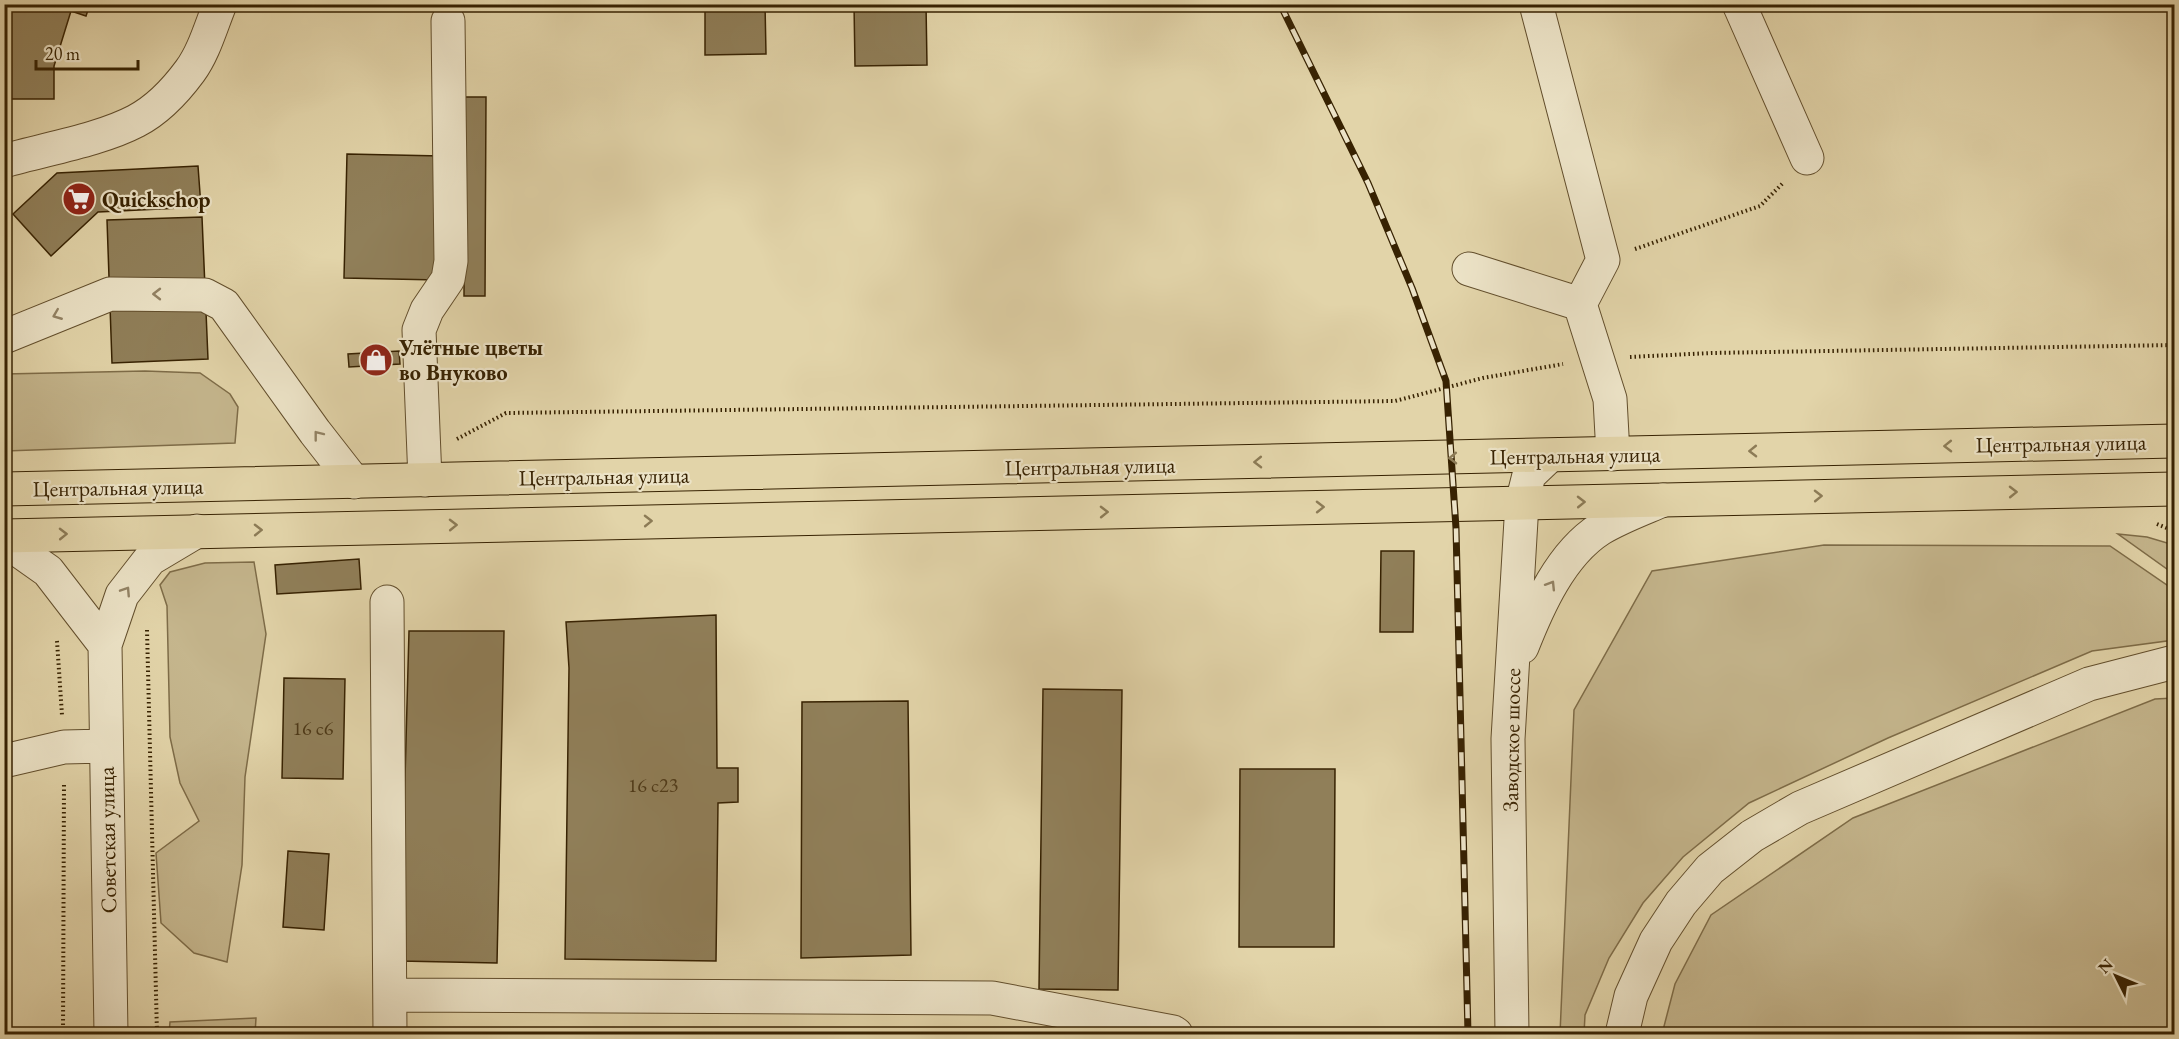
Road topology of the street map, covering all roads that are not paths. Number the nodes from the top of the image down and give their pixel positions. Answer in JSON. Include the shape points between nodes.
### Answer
{"nodes":[{"id":1,"x":220,"y":4,"type":"edge"},
{"id":2,"x":1536,"y":4,"type":"edge"},
{"id":3,"x":1739,"y":4,"type":"edge"},
{"id":4,"x":448,"y":21,"type":"dead end"},
{"id":5,"x":1807,"y":158,"type":"road end"},
{"id":6,"x":4,"y":161,"type":"edge"},
{"id":7,"x":1469,"y":269,"type":"dead end"},
{"id":8,"x":1580,"y":304,"type":"junction"},
{"id":9,"x":4,"y":337,"type":"edge"},
{"id":10,"x":2175,"y":441,"type":"edge"},
{"id":11,"x":1613,"y":454,"type":"junction"},
{"id":12,"x":1549,"y":456,"type":"junction"},
{"id":13,"x":425,"y":480,"type":"junction"},
{"id":14,"x":354,"y":482,"type":"junction"},
{"id":15,"x":4,"y":489,"type":"edge"},
{"id":16,"x":2166,"y":494,"type":"edge"},
{"id":17,"x":1665,"y":500,"type":"junction"},
{"id":18,"x":1522,"y":503,"type":"junction"},
{"id":19,"x":197,"y":531,"type":"junction"},
{"id":20,"x":4,"y":538,"type":"edge"},
{"id":21,"x":387,"y":602,"type":"dead end"},
{"id":22,"x":105,"y":645,"type":"junction"},
{"id":23,"x":2175,"y":662,"type":"edge"},
{"id":24,"x":1511,"y":677,"type":"junction"},
{"id":25,"x":106,"y":746,"type":"junction"},
{"id":26,"x":4,"y":761,"type":"edge"},
{"id":27,"x":391,"y":995,"type":"junction"},
{"id":28,"x":1031,"y":1020,"type":"edge"},
{"id":29,"x":111,"y":1035,"type":"edge"},
{"id":30,"x":390,"y":1035,"type":"edge"},
{"id":31,"x":1176,"y":1035,"type":"edge"},
{"id":32,"x":1512,"y":1035,"type":"edge"},
{"id":33,"x":1622,"y":1035,"type":"edge"}],
"edges":[{"from":1,"to":6,"type":"street","via":[[190,70],[162,102],[137,121],[101,135]]},
{"from":2,"to":8,"type":"street","via":[[1603,260]]},
{"from":3,"to":5,"type":"street"},
{"from":4,"to":13,"type":"street","via":[[451,261],[448,279],[419,330]]},
{"from":7,"to":8,"type":"street"},
{"from":8,"to":11,"type":"street","via":[[1610,399]]},
{"from":14,"to":9,"type":"street","one_way":true,"via":[[224,305],[205,295],[110,294]]},
{"from":10,"to":11,"type":"main road","name":"Центральная улица","one_way":true},
{"from":11,"to":12,"type":"main road","name":"Центральная улица"},
{"from":12,"to":13,"type":"main road","name":"Центральная улица","one_way":true},
{"from":12,"to":18,"type":"street","name":"Заводское шоссе","via":[[1530,475]]},
{"from":13,"to":14,"type":"main road","name":"Центральная улица"},
{"from":14,"to":15,"type":"main road","name":"Центральная улица"},
{"from":17,"to":16,"type":"main road","name":"Центральная улица","one_way":true},
{"from":18,"to":17,"type":"main road","name":"Центральная улица","one_way":true},
{"from":24,"to":17,"type":"street","one_way":true,"via":[[1535,614],[1571,557],[1598,530]]},
{"from":19,"to":18,"type":"main road","name":"Центральная улица","one_way":true},
{"from":18,"to":24,"type":"street","name":"Заводское шоссе"},
{"from":20,"to":19,"type":"main road","name":"Центральная улица","one_way":true},
{"from":22,"to":19,"type":"street","name":"Советская улица","one_way":true,"via":[[122,595],[150,559]]},
{"from":20,"to":22,"type":"street","via":[[48,571]]},
{"from":21,"to":27,"type":"street"},
{"from":22,"to":25,"type":"street","name":"Советская улица"},
{"from":23,"to":33,"type":"street","via":[[2089,684],[1800,808],[1752,836],[1710,869],[1681,903],[1656,942],[1631,996]]},
{"from":24,"to":32,"type":"street","name":"Заводское шоссе","via":[[1508,739]]},
{"from":25,"to":26,"type":"street","via":[[64,747]]},
{"from":25,"to":29,"type":"street","name":"Советская улица"},
{"from":27,"to":28,"type":"street","via":[[992,998]]},
{"from":27,"to":30,"type":"street"},
{"from":28,"to":31,"type":"street"}]}
